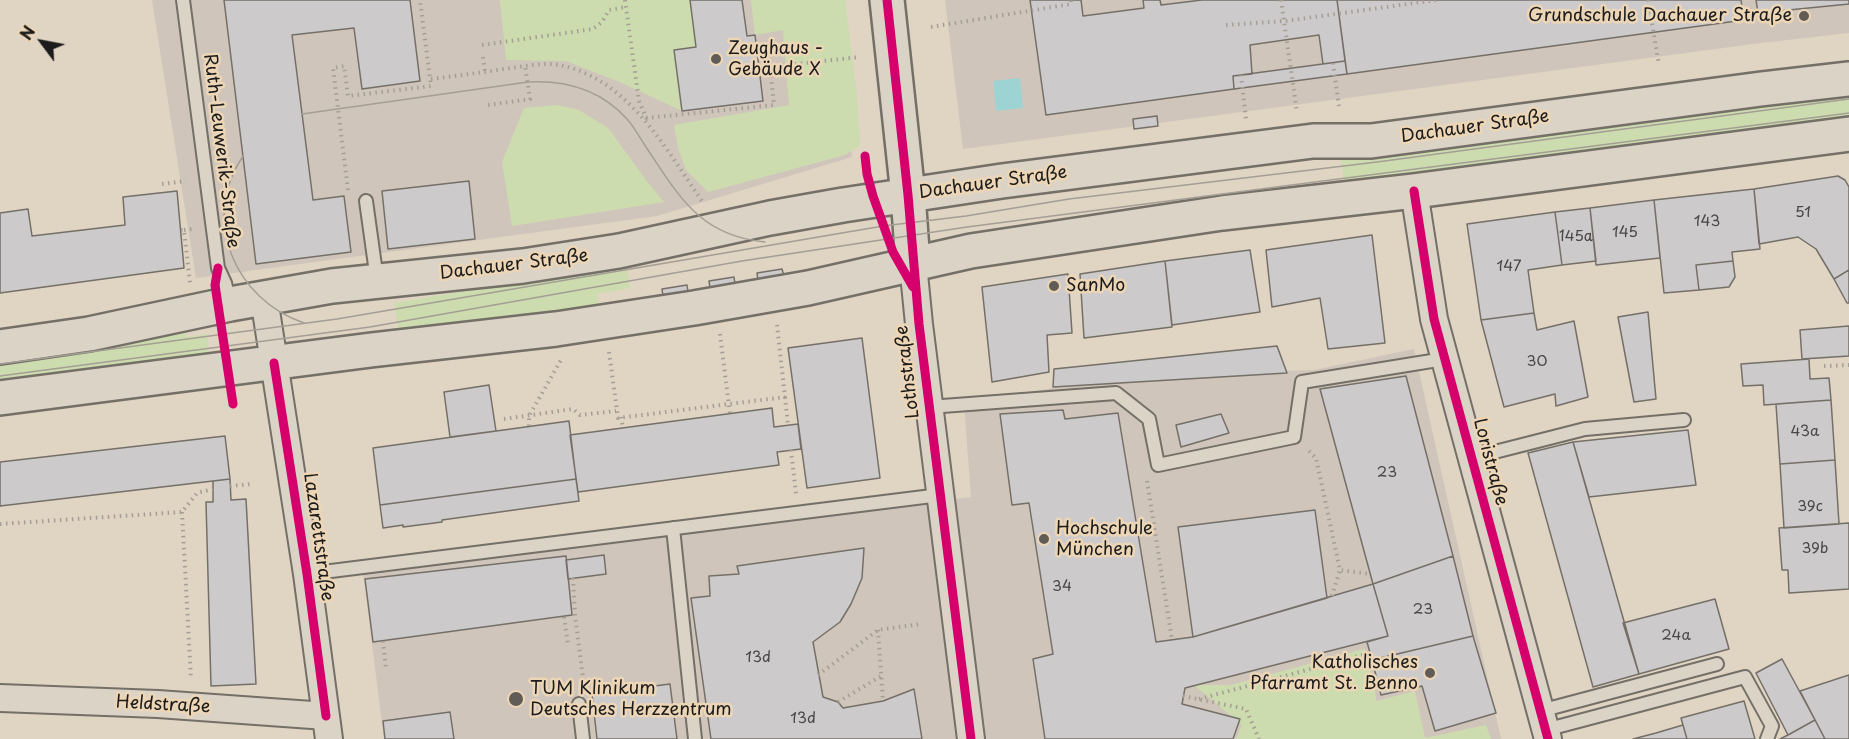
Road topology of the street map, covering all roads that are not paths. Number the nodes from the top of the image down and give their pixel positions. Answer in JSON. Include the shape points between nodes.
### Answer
{"nodes":[{"id":1,"x":183,"y":0,"type":"edge"},
{"id":2,"x":887,"y":0,"type":"edge"},
{"id":3,"x":1849,"y":79,"type":"edge"},
{"id":4,"x":1849,"y":135,"type":"edge"},
{"id":5,"x":1414,"y":191,"type":"junction"},
{"id":6,"x":908,"y":195,"type":"junction"},
{"id":7,"x":366,"y":201,"type":"dead end"},
{"id":8,"x":913,"y":264,"type":"junction"},
{"id":9,"x":377,"y":280,"type":"junction"},
{"id":10,"x":264,"y":298,"type":"junction"},
{"id":11,"x":230,"y":304,"type":"junction"},
{"id":12,"x":0,"y":347,"type":"edge"},
{"id":13,"x":1444,"y":359,"type":"junction"},
{"id":14,"x":274,"y":363,"type":"junction"},
{"id":15,"x":0,"y":398,"type":"edge"},
{"id":16,"x":929,"y":408,"type":"junction"},
{"id":17,"x":1684,"y":420,"type":"dead end"},
{"id":18,"x":1471,"y":458,"type":"junction"},
{"id":19,"x":940,"y":495,"type":"junction"},
{"id":20,"x":673,"y":528,"type":"junction"},
{"id":21,"x":307,"y":574,"type":"junction"},
{"id":22,"x":1717,"y":664,"type":"dead end"},
{"id":23,"x":0,"y":698,"type":"edge"},
{"id":24,"x":579,"y":704,"type":"road end"},
{"id":25,"x":328,"y":728,"type":"edge"},
{"id":26,"x":1545,"y":732,"type":"edge"},
{"id":27,"x":583,"y":739,"type":"edge"},
{"id":28,"x":696,"y":739,"type":"edge"},
{"id":29,"x":971,"y":739,"type":"edge"},
{"id":30,"x":1767,"y":739,"type":"edge"}],
"edges":[{"from":1,"to":11,"type":"lane","name":"Ruth-Leuwerik-Straße","via":[[218,268]]},
{"from":2,"to":6,"type":"main road","name":"Lothstraße"},
{"from":3,"to":6,"type":"main road","name":"Dachauer Straße","via":[[1371,141],[1313,141]]},
{"from":4,"to":5,"type":"main road"},
{"from":5,"to":8,"type":"main road","via":[[1222,213],[971,251]]},
{"from":5,"to":13,"type":"street","name":"Loristraße"},
{"from":6,"to":8,"type":"main road","name":"Lothstraße"},
{"from":6,"to":9,"type":"main road","name":"Dachauer Straße","via":[[619,251],[523,266]]},
{"from":7,"to":9,"type":"lane"},
{"from":8,"to":14,"type":"main road","via":[[694,308]]},
{"from":8,"to":16,"type":"street","name":"Lothstraße"},
{"from":9,"to":10,"type":"main road","name":"Dachauer Straße"},
{"from":10,"to":11,"type":"main road","name":"Dachauer Straße"},
{"from":10,"to":14,"type":"street","name":"Lazarettstraße"},
{"from":11,"to":12,"type":"main road","name":"Dachauer Straße","via":[[88,334]]},
{"from":13,"to":16,"type":"lane","via":[[1302,382],[1294,436],[1158,465],[1149,420],[1116,393]]},
{"from":13,"to":18,"type":"street","name":"Loristraße"},
{"from":14,"to":15,"type":"main road"},
{"from":14,"to":21,"type":"street","name":"Lazarettstraße"},
{"from":16,"to":19,"type":"street","name":"Lothstraße"},
{"from":17,"to":18,"type":"lane","via":[[1585,429]]},
{"from":18,"to":26,"type":"street","name":"Loristraße"},
{"from":19,"to":20,"type":"lane"},
{"from":19,"to":29,"type":"street","name":"Lothstraße"},
{"from":20,"to":21,"type":"lane"},
{"from":20,"to":28,"type":"lane"},
{"from":21,"to":25,"type":"street","name":"Lazarettstraße"},
{"from":22,"to":26,"type":"lane"},
{"from":23,"to":25,"type":"street","name":"Heldstraße","via":[[192,707]]},
{"from":24,"to":27,"type":"lane"},
{"from":26,"to":30,"type":"lane","via":[[1745,677],[1772,726]]}]}
